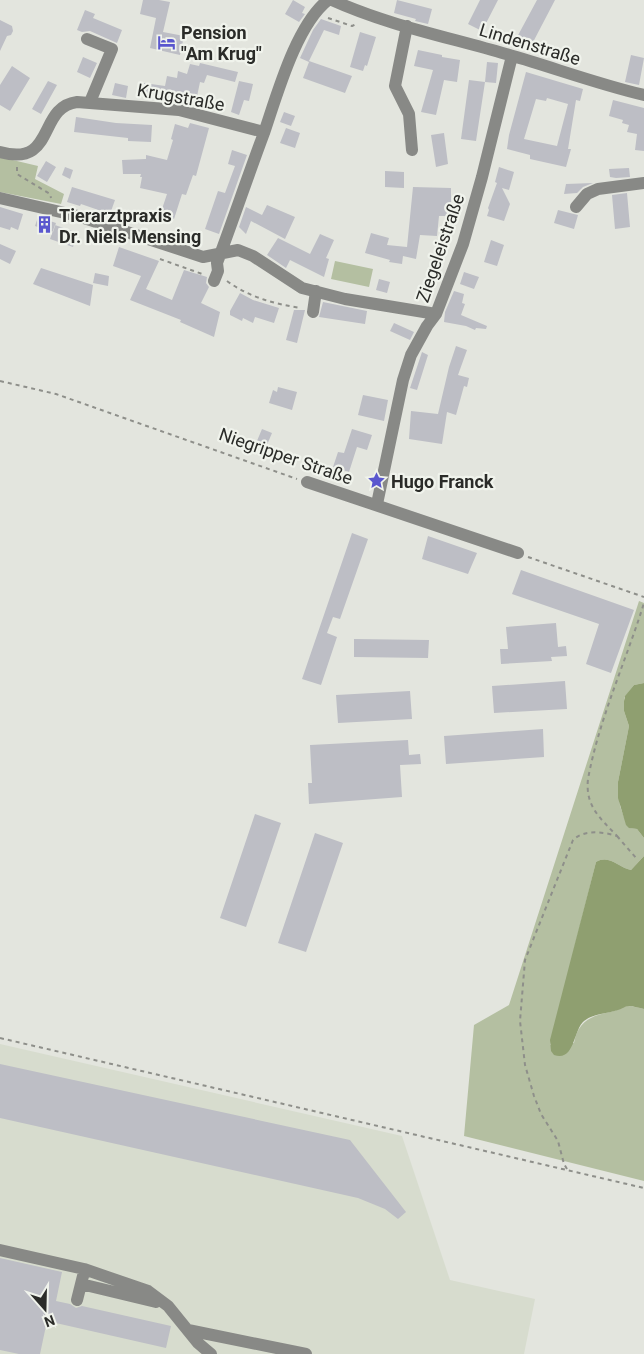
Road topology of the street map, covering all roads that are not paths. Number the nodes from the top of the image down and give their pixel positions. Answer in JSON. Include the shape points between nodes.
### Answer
{"nodes":[{"id":1,"x":328,"y":0,"type":"edge"},
{"id":2,"x":332,"y":0,"type":"edge"},
{"id":3,"x":407,"y":26,"type":"junction"},
{"id":4,"x":87,"y":39,"type":"dead end"},
{"id":5,"x":512,"y":56,"type":"junction"},
{"id":6,"x":644,"y":95,"type":"edge"},
{"id":7,"x":90,"y":102,"type":"junction"},
{"id":8,"x":264,"y":132,"type":"junction"},
{"id":9,"x":412,"y":150,"type":"dead end"},
{"id":10,"x":0,"y":152,"type":"edge"},
{"id":11,"x":644,"y":184,"type":"edge"},
{"id":12,"x":0,"y":198,"type":"edge"},
{"id":13,"x":576,"y":207,"type":"dead end"},
{"id":14,"x":220,"y":255,"type":"junction"},
{"id":15,"x":214,"y":280,"type":"road end"},
{"id":16,"x":316,"y":291,"type":"junction"},
{"id":17,"x":313,"y":310,"type":"road end"},
{"id":18,"x":436,"y":314,"type":"junction"},
{"id":19,"x":307,"y":482,"type":"road end"},
{"id":20,"x":376,"y":504,"type":"junction"},
{"id":21,"x":518,"y":553,"type":"road end"},
{"id":22,"x":0,"y":1250,"type":"edge"},
{"id":23,"x":84,"y":1269,"type":"junction"},
{"id":24,"x":81,"y":1284,"type":"junction"},
{"id":25,"x":77,"y":1300,"type":"dead end"},
{"id":26,"x":177,"y":1315,"type":"junction"},
{"id":27,"x":188,"y":1330,"type":"junction"},
{"id":28,"x":211,"y":1354,"type":"edge"},
{"id":29,"x":306,"y":1354,"type":"edge"}],
"edges":[{"from":1,"to":8,"type":"street","via":[[311,17],[285,70]]},
{"from":2,"to":3,"type":"street","name":"Lindenstraße"},
{"from":3,"to":5,"type":"street","name":"Lindenstraße"},
{"from":3,"to":9,"type":"street","via":[[395,86],[409,114]]},
{"from":4,"to":7,"type":"street","via":[[112,49]]},
{"from":5,"to":6,"type":"street","name":"Lindenstraße"},
{"from":5,"to":18,"type":"street","name":"Ziegeleistraße","via":[[463,244]]},
{"from":7,"to":8,"type":"street","name":"Krugstraße","via":[[179,110]]},
{"from":7,"to":10,"type":"street","name":"Krugstraße","via":[[71,102],[62,107],[36,148],[28,154],[18,156]]},
{"from":8,"to":14,"type":"street"},
{"from":11,"to":13,"type":"street","via":[[598,189],[587,194]]},
{"from":12,"to":14,"type":"street","via":[[78,216],[203,257]]},
{"from":14,"to":15,"type":"street"},
{"from":14,"to":16,"type":"street","via":[[238,250],[302,288]]},
{"from":16,"to":17,"type":"street"},
{"from":16,"to":18,"type":"street"},
{"from":18,"to":20,"type":"street","name":"Ziegeleistraße","via":[[411,355],[403,380]]},
{"from":19,"to":20,"type":"street","name":"Niegripper Straße"},
{"from":20,"to":21,"type":"street","name":"Niegripper Straße"},
{"from":22,"to":23,"type":"street"},
{"from":23,"to":24,"type":"street"},
{"from":23,"to":26,"type":"street","via":[[148,1291]]},
{"from":24,"to":25,"type":"street"},
{"from":24,"to":26,"type":"street","via":[[150,1300]]},
{"from":26,"to":27,"type":"street"},
{"from":27,"to":28,"type":"street"},
{"from":27,"to":29,"type":"street"}]}
